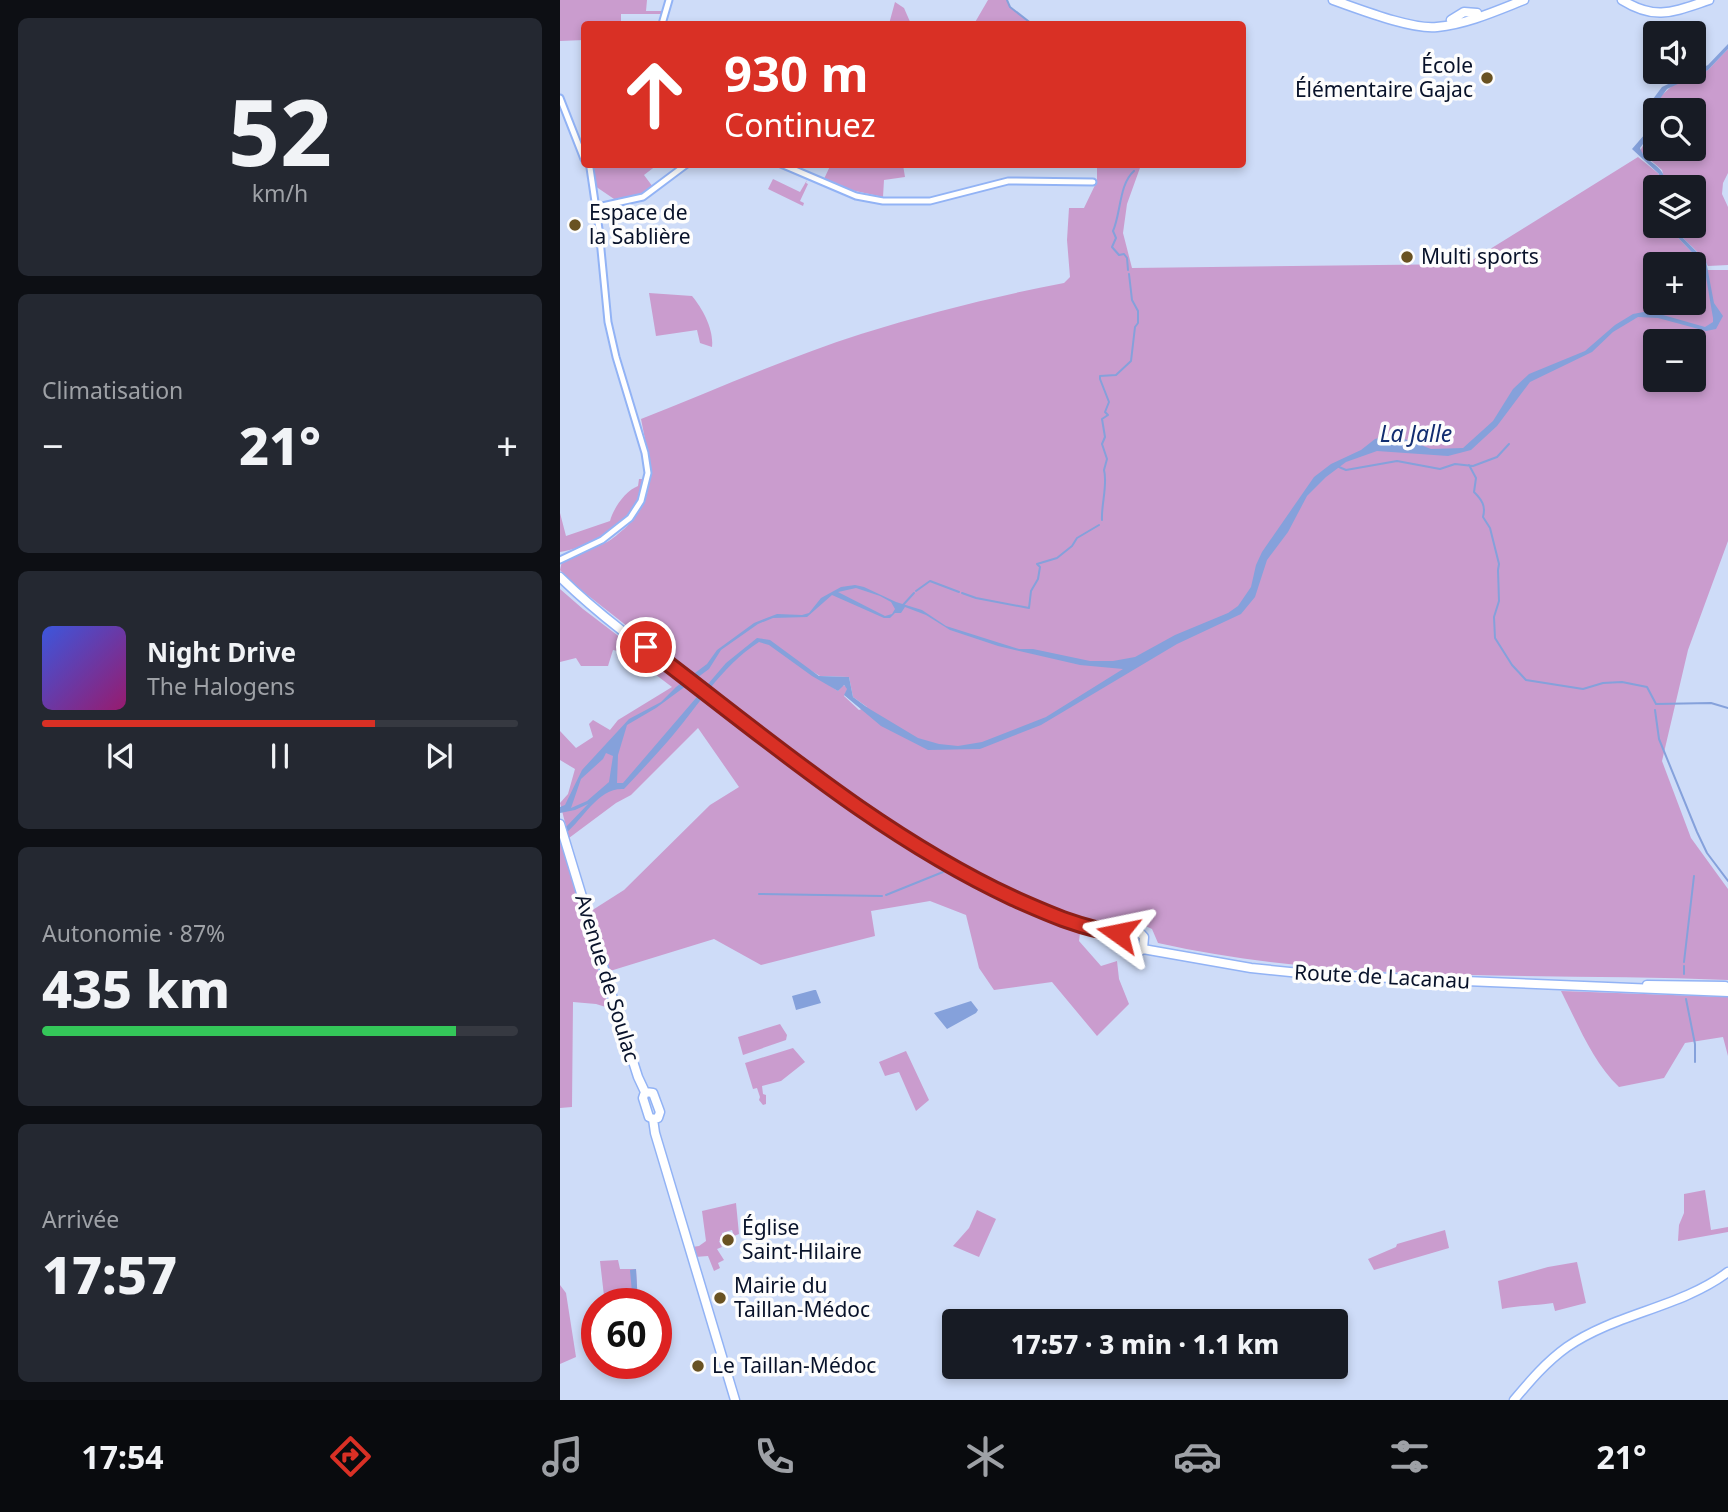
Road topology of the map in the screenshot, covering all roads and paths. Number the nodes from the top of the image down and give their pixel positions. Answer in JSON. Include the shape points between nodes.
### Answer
{"nodes":[{"id":1,"x":669,"y":0,"type":"edge"},
{"id":2,"x":1333,"y":0,"type":"edge"},
{"id":3,"x":1347,"y":0,"type":"edge"},
{"id":4,"x":1513,"y":0,"type":"edge"},
{"id":5,"x":1524,"y":0,"type":"edge"},
{"id":6,"x":1622,"y":0,"type":"edge"},
{"id":7,"x":1709,"y":0,"type":"edge"},
{"id":8,"x":1466,"y":17,"type":"junction"},
{"id":9,"x":663,"y":21,"type":"edge"},
{"id":10,"x":560,"y":98,"type":"edge"},
{"id":11,"x":581,"y":151,"type":"edge"},
{"id":12,"x":589,"y":168,"type":"edge"},
{"id":13,"x":682,"y":168,"type":"edge"},
{"id":14,"x":790,"y":168,"type":"edge"},
{"id":15,"x":1093,"y":182,"type":"dead end"},
{"id":16,"x":595,"y":207,"type":"junction"},
{"id":17,"x":574,"y":552,"type":"junction"},
{"id":18,"x":560,"y":554,"type":"edge"},
{"id":19,"x":560,"y":560,"type":"edge"},
{"id":20,"x":560,"y":577,"type":"edge"},
{"id":21,"x":560,"y":584,"type":"edge"},
{"id":22,"x":589,"y":603,"type":"junction"},
{"id":23,"x":562,"y":829,"type":"edge"},
{"id":24,"x":1091,"y":929,"type":"junction"},
{"id":25,"x":1123,"y":933,"type":"junction"},
{"id":26,"x":1119,"y":943,"type":"junction"},
{"id":27,"x":1144,"y":945,"type":"junction"},
{"id":28,"x":1728,"y":989,"type":"edge"},
{"id":29,"x":1728,"y":1272,"type":"edge"},
{"id":30,"x":735,"y":1400,"type":"edge"},
{"id":31,"x":1514,"y":1400,"type":"edge"}],
"edges":[{"from":1,"to":9,"type":"street"},
{"from":2,"to":8,"type":"main road","via":[[1423,26]]},
{"from":3,"to":8,"type":"main road","via":[[1428,23]]},
{"from":4,"to":8,"type":"main road"},
{"from":5,"to":8,"type":"main road"},
{"from":6,"to":7,"type":"main road","via":[[1637,10],[1654,13]]},
{"from":10,"to":11,"type":"street"},
{"from":12,"to":16,"type":"street","via":[[587,180]]},
{"from":13,"to":16,"type":"street","via":[[643,197]]},
{"from":14,"to":15,"type":"street","via":[[856,196],[883,201],[930,201],[1008,181]]},
{"from":16,"to":17,"type":"street","via":[[608,322],[648,473],[636,510],[611,535]]},
{"from":17,"to":18,"type":"street"},
{"from":17,"to":19,"type":"street"},
{"from":20,"to":22,"type":"main road"},
{"from":21,"to":22,"type":"main road"},
{"from":22,"to":24,"type":"main road","via":[[838,793],[911,843],[1010,896]]},
{"from":23,"to":30,"type":"main road","name":"Avenue de Soulac"},
{"from":24,"to":25,"type":"main road"},
{"from":24,"to":26,"type":"main road"},
{"from":25,"to":26,"type":"main road"},
{"from":25,"to":27,"type":"main road","via":[[1137,929]]},
{"from":26,"to":27,"type":"main road","via":[[1130,954]]},
{"from":27,"to":28,"type":"main road","name":"Route de Lacanau","via":[[1251,968],[1320,975]]},
{"from":29,"to":31,"type":"main road","via":[[1698,1290],[1568,1346],[1547,1362]]}]}
